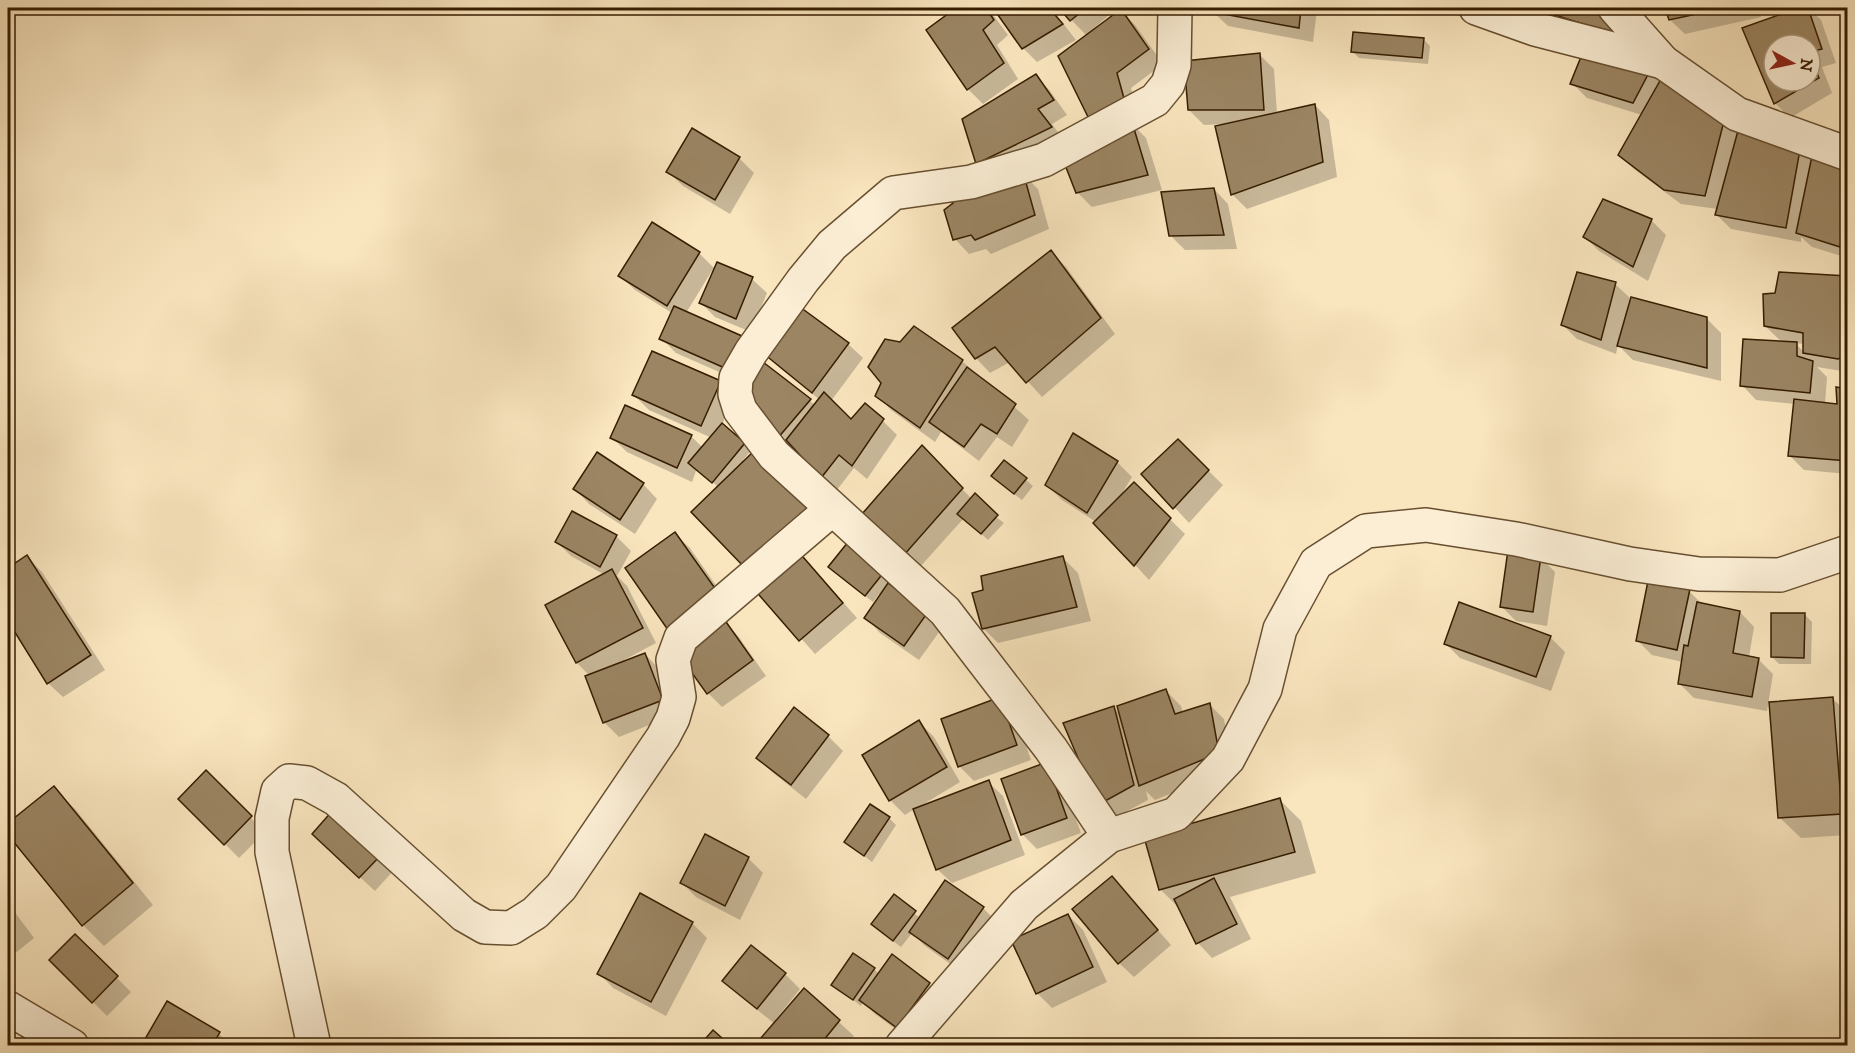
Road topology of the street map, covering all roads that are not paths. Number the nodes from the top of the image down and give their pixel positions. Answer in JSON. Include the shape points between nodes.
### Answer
{"nodes":[{"id":1,"x":1175,"y":8,"type":"edge"},
{"id":2,"x":1476,"y":8,"type":"edge"},
{"id":3,"x":1615,"y":8,"type":"edge"},
{"id":4,"x":1663,"y":62,"type":"junction"},
{"id":5,"x":1848,"y":154,"type":"edge"},
{"id":6,"x":832,"y":509,"type":"junction"},
{"id":7,"x":1848,"y":552,"type":"edge"},
{"id":8,"x":1109,"y":836,"type":"junction"},
{"id":9,"x":8,"y":1008,"type":"edge"},
{"id":10,"x":72,"y":1046,"type":"edge"},
{"id":11,"x":314,"y":1046,"type":"edge"},
{"id":12,"x":902,"y":1046,"type":"edge"}],
"edges":[{"from":1,"to":6,"type":"street","via":[[1174,65],[1168,84],[1155,100],[1044,160],[971,182],[893,193],[832,245],[751,352],[736,378],[740,410],[774,455]]},
{"from":2,"to":4,"type":"street","via":[[1535,29]]},
{"from":3,"to":4,"type":"street"},
{"from":4,"to":5,"type":"street","via":[[1737,114]]},
{"from":6,"to":8,"type":"street","via":[[945,611],[1051,749]]},
{"from":6,"to":11,"type":"street","via":[[681,638],[673,660],[679,697],[663,737],[561,887],[535,913],[511,928],[485,927],[464,915],[336,799],[307,783],[289,781],[278,790],[272,818],[272,852]]},
{"from":7,"to":8,"type":"street","via":[[1780,575],[1699,574],[1426,525],[1366,531],[1316,563],[1280,629],[1265,689],[1228,759],[1176,814]]},
{"from":8,"to":12,"type":"street","via":[[1024,905]]},
{"from":9,"to":10,"type":"street"}]}
